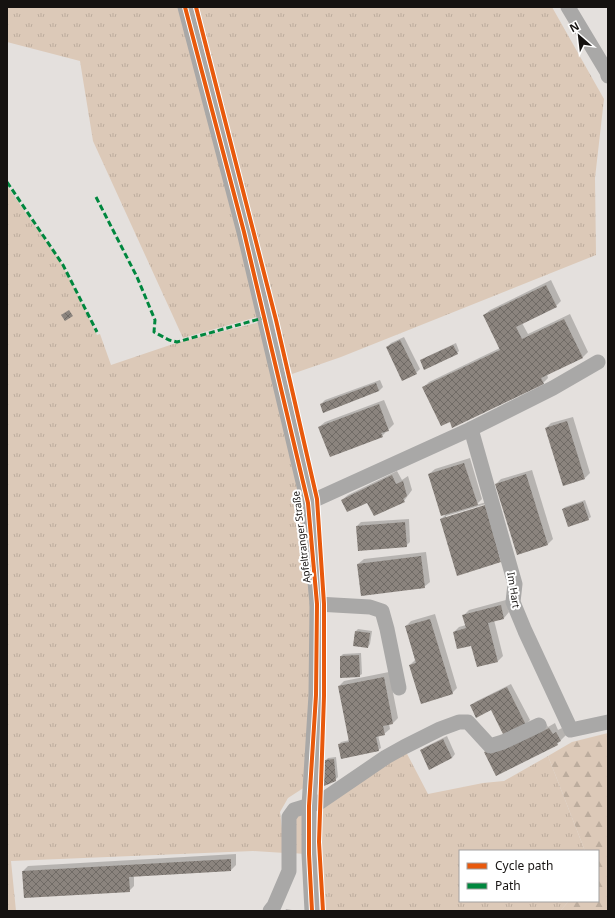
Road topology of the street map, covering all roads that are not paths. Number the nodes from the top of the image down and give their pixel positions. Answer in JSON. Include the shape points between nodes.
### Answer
{"nodes":[{"id":1,"x":185,"y":7,"type":"edge"},
{"id":2,"x":568,"y":7,"type":"edge"},
{"id":3,"x":608,"y":76,"type":"edge"},
{"id":4,"x":598,"y":362,"type":"dead end"},
{"id":5,"x":471,"y":429,"type":"junction"},
{"id":6,"x":308,"y":503,"type":"junction"},
{"id":7,"x":317,"y":604,"type":"junction"},
{"id":8,"x":399,"y":688,"type":"dead end"},
{"id":9,"x":608,"y":722,"type":"edge"},
{"id":10,"x":539,"y":724,"type":"dead end"},
{"id":11,"x":309,"y":806,"type":"junction"},
{"id":12,"x":270,"y":911,"type":"edge"},
{"id":13,"x":312,"y":911,"type":"edge"}],
"edges":[{"from":1,"to":6,"type":"street","name":"Apfeltranger Straße","via":[[244,232]]},
{"from":2,"to":3,"type":"street"},
{"from":4,"to":5,"type":"street"},
{"from":5,"to":6,"type":"street"},
{"from":5,"to":9,"type":"street","name":"Im Hart","via":[[514,584],[514,602],[571,730]]},
{"from":6,"to":7,"type":"street","name":"Apfeltranger Straße"},
{"from":7,"to":8,"type":"street","via":[[370,607],[382,611]]},
{"from":7,"to":11,"type":"street","name":"Apfeltranger Straße","via":[[316,695]]},
{"from":10,"to":11,"type":"street","via":[[490,746],[468,722],[452,724],[386,757],[320,802]]},
{"from":11,"to":12,"type":"street","via":[[294,810],[289,817],[288,871]]},
{"from":11,"to":13,"type":"street","name":"Apfeltranger Straße"}]}
